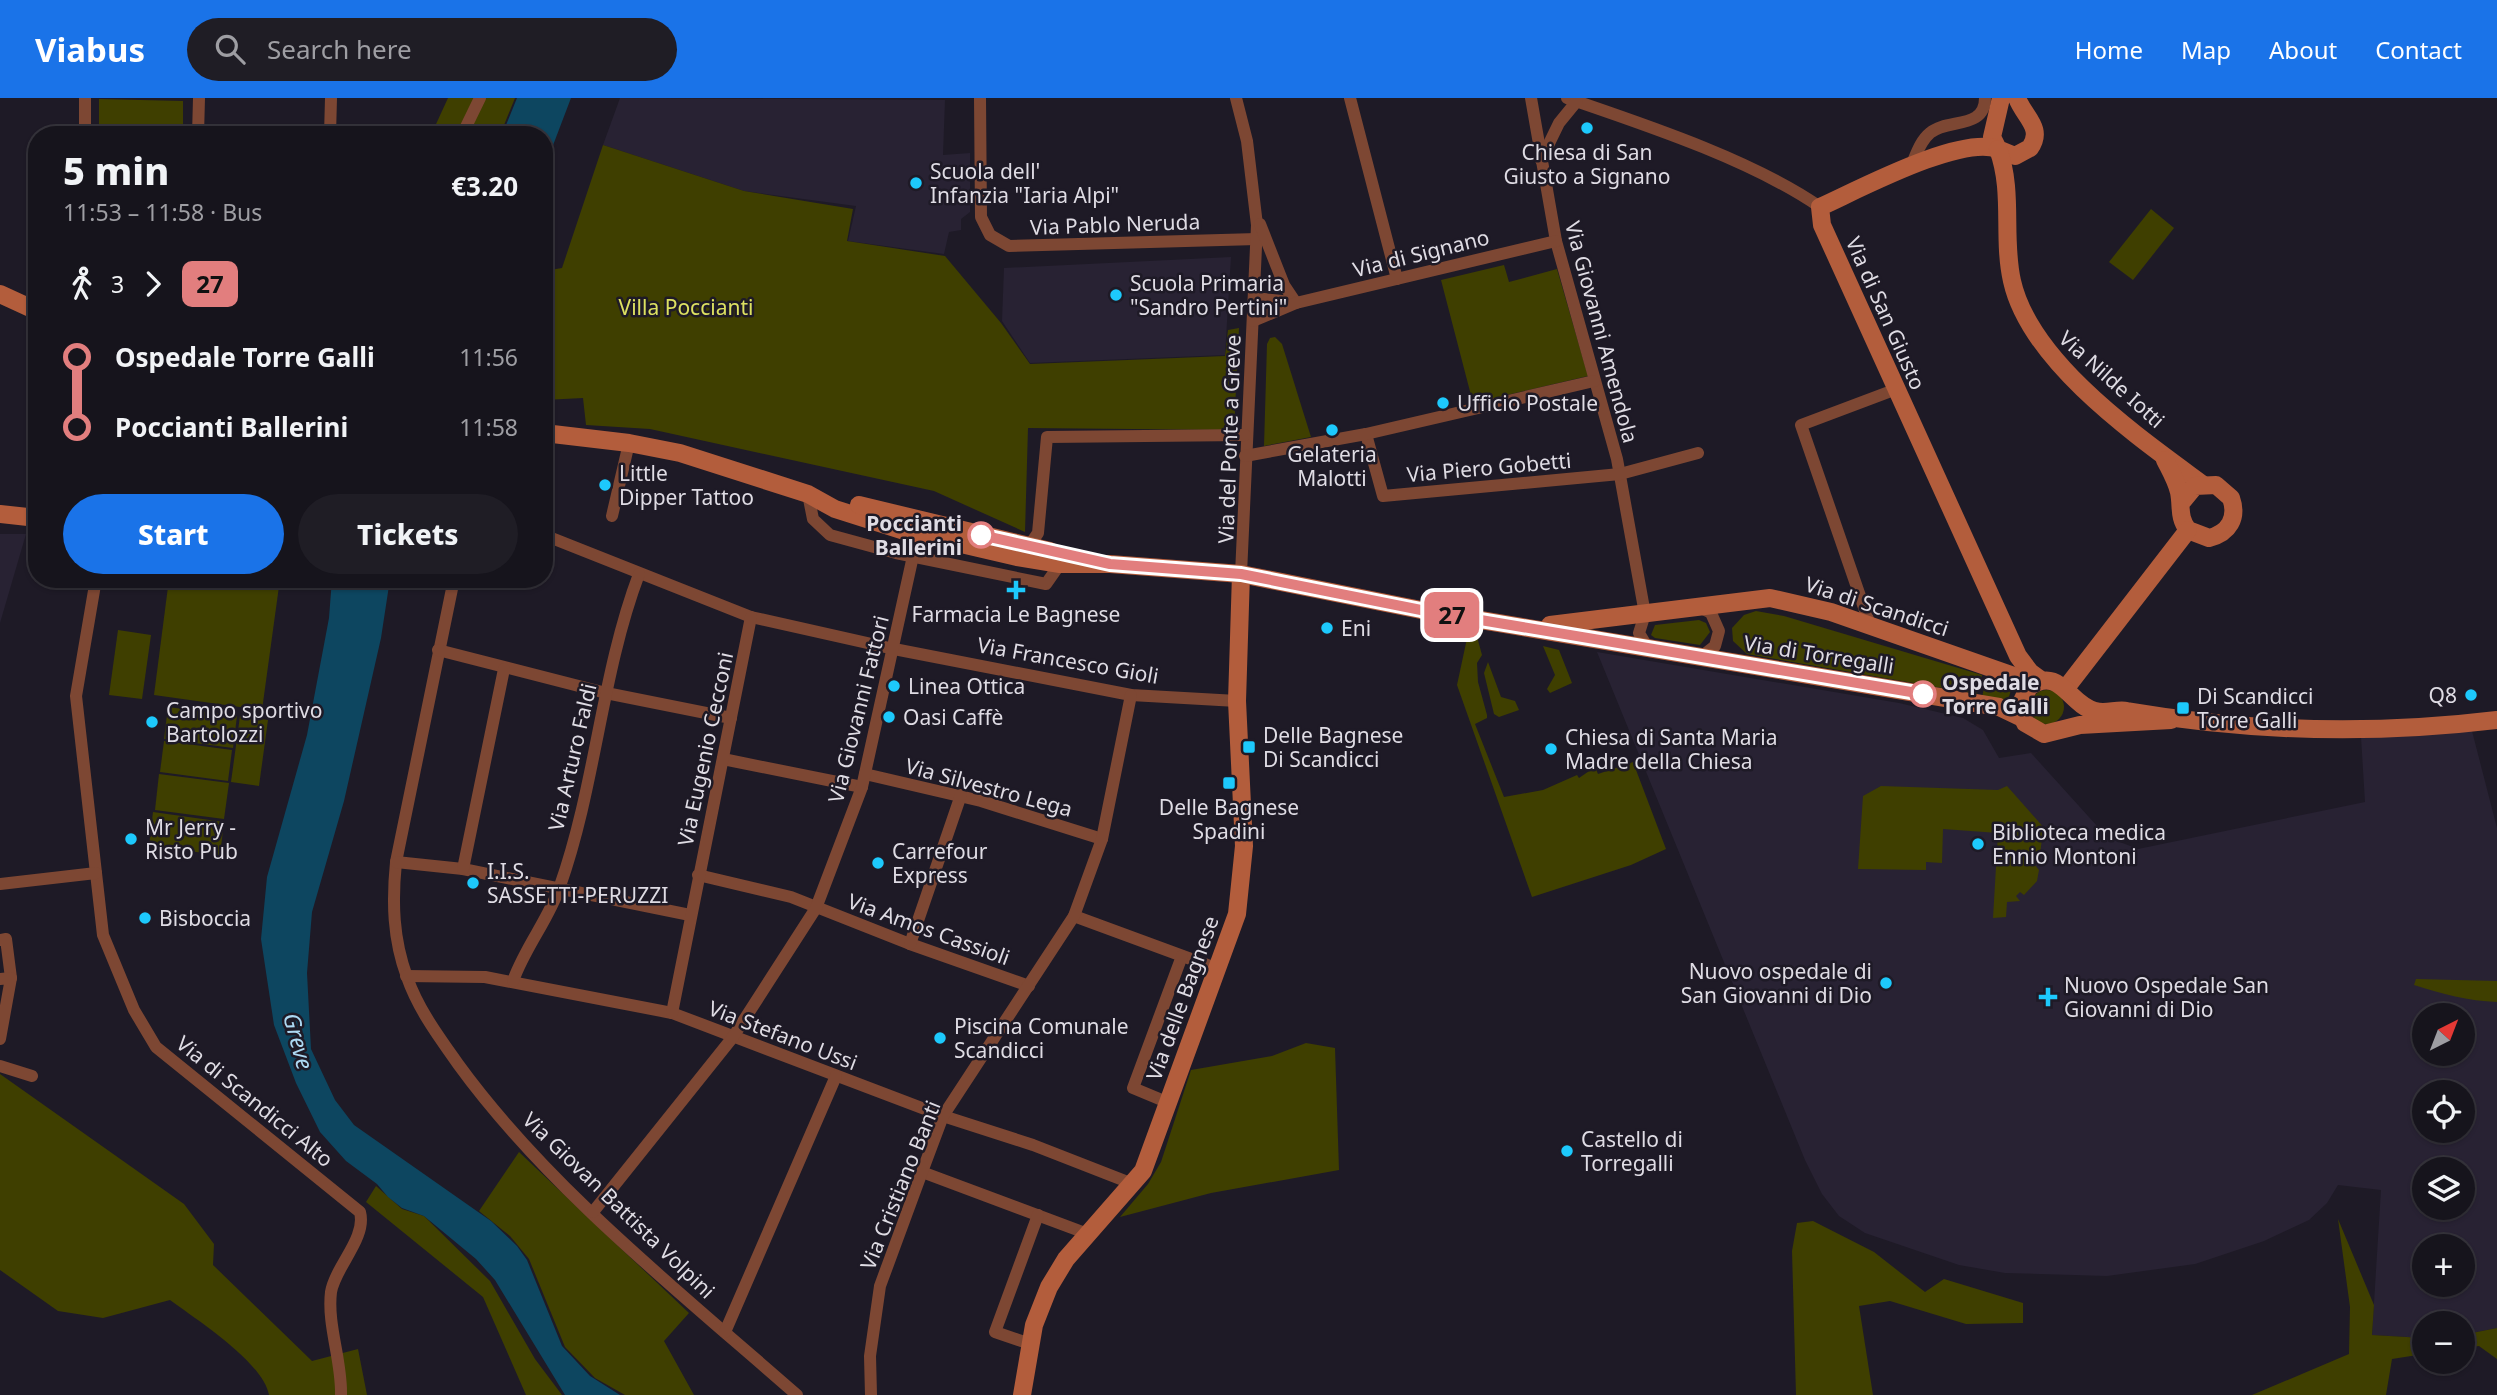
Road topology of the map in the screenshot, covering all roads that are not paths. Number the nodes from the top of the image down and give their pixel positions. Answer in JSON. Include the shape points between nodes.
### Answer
{"nodes":[{"id":1,"x":85,"y":98,"type":"edge"},
{"id":2,"x":199,"y":98,"type":"edge"},
{"id":3,"x":331,"y":98,"type":"edge"},
{"id":4,"x":480,"y":98,"type":"edge"},
{"id":5,"x":980,"y":98,"type":"edge"},
{"id":6,"x":1236,"y":98,"type":"edge"},
{"id":7,"x":1350,"y":98,"type":"edge"},
{"id":8,"x":1531,"y":98,"type":"edge"},
{"id":9,"x":1985,"y":98,"type":"edge"},
{"id":10,"x":2001,"y":98,"type":"edge"},
{"id":11,"x":2017,"y":98,"type":"edge"},
{"id":12,"x":1572,"y":100,"type":"edge"},
{"id":13,"x":2030,"y":119,"type":"junction"},
{"id":14,"x":1996,"y":121,"type":"junction"},
{"id":15,"x":85,"y":126,"type":"edge"},
{"id":16,"x":198,"y":126,"type":"edge"},
{"id":17,"x":330,"y":126,"type":"edge"},
{"id":18,"x":466,"y":126,"type":"edge"},
{"id":19,"x":2030,"y":148,"type":"junction"},
{"id":20,"x":1998,"y":149,"type":"junction"},
{"id":21,"x":1954,"y":150,"type":"junction"},
{"id":22,"x":1541,"y":160,"type":"junction"},
{"id":23,"x":1911,"y":166,"type":"junction"},
{"id":24,"x":1820,"y":207,"type":"junction"},
{"id":25,"x":2010,"y":212,"type":"junction"},
{"id":26,"x":1256,"y":215,"type":"junction"},
{"id":27,"x":1256,"y":239,"type":"junction"},
{"id":28,"x":1556,"y":241,"type":"junction"},
{"id":29,"x":1397,"y":279,"type":"junction"},
{"id":30,"x":0,"y":294,"type":"edge"},
{"id":31,"x":1254,"y":298,"type":"junction"},
{"id":32,"x":1296,"y":303,"type":"junction"},
{"id":33,"x":28,"y":307,"type":"edge"},
{"id":34,"x":1253,"y":321,"type":"junction"},
{"id":35,"x":1594,"y":381,"type":"junction"},
{"id":36,"x":1894,"y":390,"type":"junction"},
{"id":37,"x":553,"y":434,"type":"edge"},
{"id":38,"x":1366,"y":434,"type":"junction"},
{"id":39,"x":1245,"y":435,"type":"junction"},
{"id":40,"x":629,"y":443,"type":"junction"},
{"id":41,"x":1698,"y":453,"type":"dead end"},
{"id":42,"x":1245,"y":456,"type":"junction"},
{"id":43,"x":2163,"y":456,"type":"junction"},
{"id":44,"x":1620,"y":474,"type":"junction"},
{"id":45,"x":2202,"y":484,"type":"junction"},
{"id":46,"x":808,"y":494,"type":"junction"},
{"id":47,"x":2181,"y":503,"type":"junction"},
{"id":48,"x":0,"y":514,"type":"edge"},
{"id":49,"x":612,"y":516,"type":"dead end"},
{"id":50,"x":28,"y":517,"type":"edge"},
{"id":51,"x":2188,"y":530,"type":"junction"},
{"id":52,"x":553,"y":539,"type":"edge"},
{"id":53,"x":985,"y":542,"type":"junction"},
{"id":54,"x":1029,"y":546,"type":"junction"},
{"id":55,"x":913,"y":556,"type":"junction"},
{"id":56,"x":1060,"y":564,"type":"junction"},
{"id":57,"x":1110,"y":564,"type":"junction"},
{"id":58,"x":982,"y":570,"type":"junction"},
{"id":59,"x":639,"y":574,"type":"junction"},
{"id":60,"x":1241,"y":574,"type":"junction"},
{"id":61,"x":94,"y":588,"type":"edge"},
{"id":62,"x":452,"y":588,"type":"edge"},
{"id":63,"x":1701,"y":608,"type":"junction"},
{"id":64,"x":1645,"y":614,"type":"junction"},
{"id":65,"x":751,"y":617,"type":"junction"},
{"id":66,"x":1870,"y":625,"type":"junction"},
{"id":67,"x":1530,"y":628,"type":"junction"},
{"id":68,"x":1648,"y":648,"type":"junction"},
{"id":69,"x":894,"y":649,"type":"junction"},
{"id":70,"x":438,"y":650,"type":"junction"},
{"id":71,"x":1701,"y":657,"type":"junction"},
{"id":72,"x":504,"y":669,"type":"junction"},
{"id":73,"x":2038,"y":681,"type":"junction"},
{"id":74,"x":2068,"y":691,"type":"junction"},
{"id":75,"x":606,"y":693,"type":"junction"},
{"id":76,"x":1131,"y":695,"type":"junction"},
{"id":77,"x":1237,"y":701,"type":"junction"},
{"id":78,"x":731,"y":718,"type":"junction"},
{"id":79,"x":2022,"y":718,"type":"junction"},
{"id":80,"x":2171,"y":720,"type":"junction"},
{"id":81,"x":2497,"y":720,"type":"edge"},
{"id":82,"x":2061,"y":730,"type":"junction"},
{"id":83,"x":723,"y":759,"type":"junction"},
{"id":84,"x":864,"y":781,"type":"junction"},
{"id":85,"x":961,"y":795,"type":"junction"},
{"id":86,"x":1102,"y":839,"type":"junction"},
{"id":87,"x":396,"y":862,"type":"junction"},
{"id":88,"x":463,"y":869,"type":"junction"},
{"id":89,"x":96,"y":873,"type":"junction"},
{"id":90,"x":698,"y":875,"type":"junction"},
{"id":91,"x":0,"y":884,"type":"edge"},
{"id":92,"x":560,"y":889,"type":"junction"},
{"id":93,"x":816,"y":908,"type":"junction"},
{"id":94,"x":690,"y":915,"type":"junction"},
{"id":95,"x":1074,"y":916,"type":"junction"},
{"id":96,"x":0,"y":940,"type":"edge"},
{"id":97,"x":910,"y":944,"type":"junction"},
{"id":98,"x":1182,"y":956,"type":"junction"},
{"id":99,"x":1218,"y":970,"type":"junction"},
{"id":100,"x":406,"y":976,"type":"junction"},
{"id":101,"x":5,"y":978,"type":"edge"},
{"id":102,"x":513,"y":981,"type":"junction"},
{"id":103,"x":1029,"y":986,"type":"junction"},
{"id":104,"x":671,"y":1013,"type":"junction"},
{"id":105,"x":733,"y":1037,"type":"junction"},
{"id":106,"x":0,"y":1039,"type":"edge"},
{"id":107,"x":0,"y":1066,"type":"edge"},
{"id":108,"x":32,"y":1076,"type":"dead end"},
{"id":109,"x":836,"y":1076,"type":"junction"},
{"id":110,"x":1169,"y":1102,"type":"junction"},
{"id":111,"x":943,"y":1116,"type":"junction"},
{"id":112,"x":922,"y":1172,"type":"junction"},
{"id":113,"x":1133,"y":1184,"type":"junction"},
{"id":114,"x":593,"y":1212,"type":"junction"},
{"id":115,"x":1038,"y":1215,"type":"junction"},
{"id":116,"x":1088,"y":1234,"type":"junction"},
{"id":117,"x":725,"y":1332,"type":"junction"},
{"id":118,"x":1030,"y":1345,"type":"junction"},
{"id":119,"x":341,"y":1395,"type":"edge"},
{"id":120,"x":797,"y":1395,"type":"edge"},
{"id":121,"x":871,"y":1395,"type":"edge"},
{"id":122,"x":1022,"y":1395,"type":"edge"}],
"edges":[{"from":1,"to":15,"type":"street"},
{"from":2,"to":16,"type":"street"},
{"from":3,"to":17,"type":"street"},
{"from":4,"to":18,"type":"street"},
{"from":5,"to":27,"type":"street","name":"Via Pablo Neruda","via":[[981,217],[990,235],[1009,246]]},
{"from":6,"to":26,"type":"street","name":"Via del Ponte a Greve","via":[[1247,141]]},
{"from":7,"to":29,"type":"street"},
{"from":8,"to":22,"type":"street","name":"Via Giovanni Amendola"},
{"from":9,"to":23,"type":"street","via":[[1983,109],[1972,120],[1928,134]]},
{"from":10,"to":14,"type":"main road"},
{"from":11,"to":13,"type":"main road"},
{"from":12,"to":22,"type":"street"},
{"from":12,"to":24,"type":"street","via":[[1783,184]]},
{"from":13,"to":14,"type":"main road","via":[[2012,112]]},
{"from":13,"to":19,"type":"main road","via":[[2036,134]]},
{"from":14,"to":20,"type":"main road","via":[[1992,137]]},
{"from":14,"to":21,"type":"main road"},
{"from":19,"to":20,"type":"main road","via":[[2017,156]]},
{"from":19,"to":25,"type":"main road","name":"Via Nilde Iotti","via":[[2018,173]]},
{"from":20,"to":21,"type":"main road","via":[[1983,145]]},
{"from":20,"to":25,"type":"main road","name":"Via Nilde Iotti"},
{"from":21,"to":23,"type":"main road"},
{"from":22,"to":28,"type":"street","name":"Via Giovanni Amendola"},
{"from":23,"to":24,"type":"main road"},
{"from":24,"to":36,"type":"main road","name":"Via di San Giusto","via":[[1822,225]]},
{"from":25,"to":43,"type":"main road","name":"Via Nilde Iotti","via":[[2011,278],[2030,329],[2057,364]]},
{"from":26,"to":27,"type":"street","name":"Via del Ponte a Greve"},
{"from":26,"to":32,"type":"street"},
{"from":27,"to":31,"type":"street","name":"Via del Ponte a Greve"},
{"from":28,"to":29,"type":"street","name":"Via di Signano"},
{"from":28,"to":35,"type":"street","name":"Via Giovanni Amendola"},
{"from":29,"to":32,"type":"street","name":"Via di Signano"},
{"from":30,"to":33,"type":"main road"},
{"from":31,"to":32,"type":"street"},
{"from":31,"to":34,"type":"street","name":"Via del Ponte a Greve"},
{"from":32,"to":34,"type":"street"},
{"from":34,"to":39,"type":"street","name":"Via del Ponte a Greve"},
{"from":35,"to":38,"type":"street"},
{"from":35,"to":44,"type":"street","name":"Via Giovanni Amendola"},
{"from":36,"to":66,"type":"street","via":[[1801,425]]},
{"from":36,"to":73,"type":"main road","name":"Via di San Giusto","via":[[2018,656]]},
{"from":37,"to":40,"type":"main road"},
{"from":38,"to":42,"type":"street"},
{"from":38,"to":44,"type":"street","name":"Via Piero Gobetti","via":[[1383,496]]},
{"from":39,"to":42,"type":"street","name":"Via del Ponte a Greve"},
{"from":39,"to":54,"type":"street","via":[[1046,437],[1038,533]]},
{"from":40,"to":46,"type":"main road","via":[[706,460]]},
{"from":40,"to":49,"type":"street"},
{"from":41,"to":44,"type":"street","name":"Via Giovanni Amendola"},
{"from":42,"to":60,"type":"street","name":"Via del Ponte a Greve"},
{"from":43,"to":45,"type":"main road","name":"Via Nilde Iotti"},
{"from":43,"to":47,"type":"main road","name":"Via Nilde Iotti"},
{"from":44,"to":64,"type":"street","name":"Via Giovanni Amendola"},
{"from":45,"to":47,"type":"main road","via":[[2190,489]]},
{"from":45,"to":51,"type":"main road","name":"Via Nilde Iotti","via":[[2225,491],[2232,502],[2233,520],[2225,531],[2209,538]]},
{"from":46,"to":53,"type":"main road","via":[[835,509],[901,530]]},
{"from":46,"to":55,"type":"street","via":[[810,513],[826,533]]},
{"from":47,"to":51,"type":"main road","name":"Via Nilde Iotti","via":[[2180,516]]},
{"from":48,"to":50,"type":"main road"},
{"from":51,"to":74,"type":"main road"},
{"from":52,"to":59,"type":"street","name":"Via Francesco Gioli"},
{"from":53,"to":54,"type":"main road"},
{"from":53,"to":56,"type":"main road"},
{"from":53,"to":58,"type":"street"},
{"from":54,"to":57,"type":"main road"},
{"from":55,"to":58,"type":"street"},
{"from":55,"to":69,"type":"street","name":"Via Giovanni Fattori"},
{"from":56,"to":57,"type":"main road"},
{"from":56,"to":58,"type":"street","via":[[1046,584]]},
{"from":57,"to":60,"type":"main road","name":"Via di Torregalli"},
{"from":59,"to":65,"type":"street","name":"Via Francesco Gioli"},
{"from":59,"to":75,"type":"street","name":"Via Arturo Faldi"},
{"from":60,"to":67,"type":"main road","name":"Via di Torregalli"},
{"from":60,"to":77,"type":"main road","name":"Via delle Bagnese"},
{"from":61,"to":89,"type":"street","name":"Via di Scandicci Alto","via":[[76,696]]},
{"from":62,"to":70,"type":"street","name":"Via Giovan Battista Volpini"},
{"from":63,"to":64,"type":"main road","name":"Via di Scandicci"},
{"from":63,"to":66,"type":"main road","name":"Via di Scandicci","via":[[1770,598]]},
{"from":63,"to":71,"type":"street","via":[[1714,617],[1719,635],[1712,650]]},
{"from":64,"to":67,"type":"main road","name":"Via di Torregalli"},
{"from":64,"to":68,"type":"street","via":[[1639,633]]},
{"from":65,"to":69,"type":"street","name":"Via Francesco Gioli"},
{"from":65,"to":78,"type":"street","name":"Via Eugenio Cecconi"},
{"from":66,"to":73,"type":"main road","name":"Via di Scandicci"},
{"from":67,"to":68,"type":"main road","name":"Via di Torregalli"},
{"from":68,"to":71,"type":"main road","name":"Via di Torregalli"},
{"from":69,"to":76,"type":"street","name":"Via Francesco Gioli"},
{"from":69,"to":84,"type":"street","name":"Via Giovanni Fattori"},
{"from":70,"to":72,"type":"street"},
{"from":70,"to":87,"type":"street","name":"Via Giovan Battista Volpini"},
{"from":71,"to":79,"type":"main road","name":"Via di Torregalli","via":[[1999,707]]},
{"from":72,"to":75,"type":"street"},
{"from":72,"to":88,"type":"street"},
{"from":73,"to":74,"type":"main road","name":"Via di Scandicci","via":[[2056,681]]},
{"from":73,"to":79,"type":"main road","via":[[2021,698]]},
{"from":74,"to":80,"type":"main road","name":"Via di Scandicci","via":[[2095,711],[2123,710]]},
{"from":74,"to":82,"type":"main road","via":[[2074,711]]},
{"from":75,"to":78,"type":"street"},
{"from":75,"to":92,"type":"street","name":"Via Arturo Faldi"},
{"from":76,"to":77,"type":"street","name":"Via Francesco Gioli"},
{"from":76,"to":86,"type":"street","name":"Via Cristiano Banti"},
{"from":77,"to":99,"type":"main road","name":"Via delle Bagnese","via":[[1243,867],[1237,914]]},
{"from":78,"to":83,"type":"street","name":"Via Eugenio Cecconi"},
{"from":79,"to":82,"type":"main road","name":"Via di Scandicci","via":[[2039,733]]},
{"from":80,"to":81,"type":"main road","name":"Via di Scandicci","via":[[2335,732]]},
{"from":80,"to":82,"type":"main road","name":"Via di Scandicci"},
{"from":83,"to":84,"type":"street","name":"Via Silvestro Lega"},
{"from":83,"to":90,"type":"street","name":"Via Eugenio Cecconi"},
{"from":84,"to":85,"type":"street","name":"Via Silvestro Lega"},
{"from":84,"to":93,"type":"street","name":"Via Giovanni Fattori"},
{"from":85,"to":86,"type":"street","name":"Via Silvestro Lega"},
{"from":85,"to":97,"type":"street"},
{"from":86,"to":95,"type":"street","name":"Via Cristiano Banti"},
{"from":87,"to":88,"type":"street"},
{"from":87,"to":100,"type":"street","name":"Via Giovan Battista Volpini","via":[[393,907]]},
{"from":88,"to":92,"type":"street"},
{"from":89,"to":91,"type":"street"},
{"from":89,"to":119,"type":"street","name":"Via di Scandicci Alto","via":[[106,944],[134,1010],[156,1047],[360,1212],[360,1226],[331,1294]]},
{"from":90,"to":93,"type":"street","name":"Via Amos Cassioli","via":[[759,888]]},
{"from":90,"to":94,"type":"street","name":"Via Eugenio Cecconi"},
{"from":92,"to":94,"type":"street"},
{"from":92,"to":102,"type":"street","name":"Via Arturo Faldi"},
{"from":93,"to":97,"type":"street","name":"Via Amos Cassioli"},
{"from":93,"to":105,"type":"street","name":"Via Giovanni Fattori"},
{"from":94,"to":104,"type":"street","name":"Via Eugenio Cecconi"},
{"from":95,"to":98,"type":"street"},
{"from":95,"to":103,"type":"street","name":"Via Cristiano Banti"},
{"from":96,"to":101,"type":"street","via":[[6,939]]},
{"from":97,"to":103,"type":"street","name":"Via Amos Cassioli"},
{"from":98,"to":99,"type":"street"},
{"from":98,"to":110,"type":"street","via":[[1133,1088]]},
{"from":99,"to":110,"type":"main road","name":"Via delle Bagnese"},
{"from":100,"to":102,"type":"street","name":"Via Stefano Ussi","via":[[454,974]]},
{"from":100,"to":114,"type":"street","name":"Via Giovan Battista Volpini","via":[[438,1037],[474,1086]]},
{"from":101,"to":106,"type":"street"},
{"from":102,"to":104,"type":"street","name":"Via Stefano Ussi"},
{"from":103,"to":111,"type":"street","name":"Via Cristiano Banti"},
{"from":104,"to":105,"type":"street","name":"Via Stefano Ussi"},
{"from":105,"to":109,"type":"street","name":"Via Stefano Ussi"},
{"from":105,"to":114,"type":"street","name":"Via Giovanni Fattori"},
{"from":107,"to":108,"type":"street"},
{"from":109,"to":111,"type":"street","name":"Via Stefano Ussi"},
{"from":109,"to":117,"type":"street"},
{"from":110,"to":113,"type":"main road","name":"Via delle Bagnese","via":[[1150,1154]]},
{"from":111,"to":112,"type":"street","name":"Via Cristiano Banti"},
{"from":111,"to":113,"type":"street","name":"Via Stefano Ussi"},
{"from":112,"to":115,"type":"street"},
{"from":112,"to":121,"type":"street","name":"Via Cristiano Banti","via":[[880,1286],[870,1356]]},
{"from":113,"to":116,"type":"main road","name":"Via delle Bagnese"},
{"from":114,"to":117,"type":"street","name":"Via Giovan Battista Volpini"},
{"from":115,"to":116,"type":"street"},
{"from":115,"to":118,"type":"street","via":[[995,1332]]},
{"from":116,"to":118,"type":"main road","name":"Via delle Bagnese","via":[[1049,1287]]},
{"from":117,"to":120,"type":"street","name":"Via Giovan Battista Volpini"},
{"from":118,"to":122,"type":"main road","name":"Via delle Bagnese"}]}
